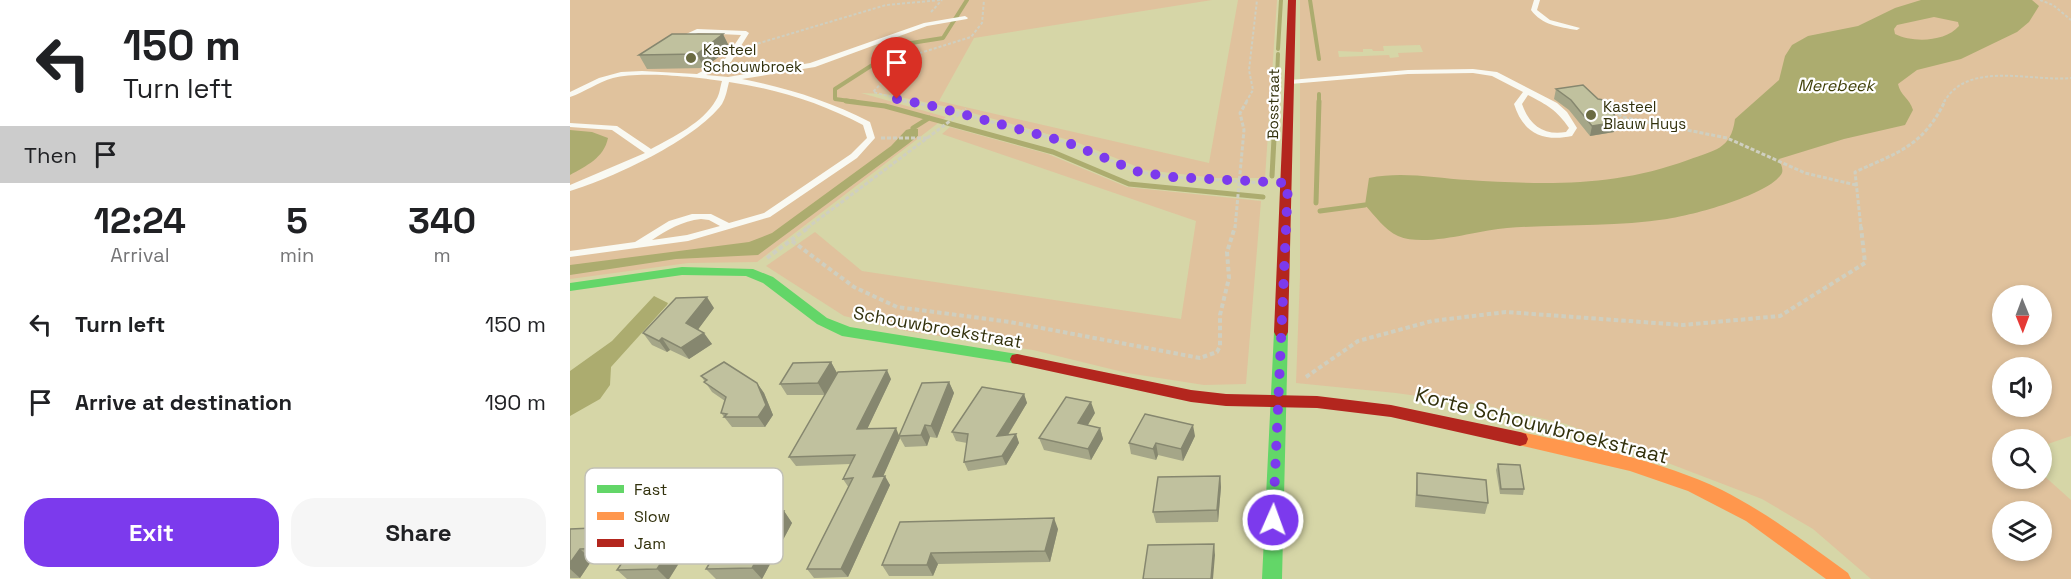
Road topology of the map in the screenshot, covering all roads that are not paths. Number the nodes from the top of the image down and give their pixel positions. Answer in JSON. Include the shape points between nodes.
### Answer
{"nodes":[{"id":1,"x":1292,"y":0,"type":"edge"},
{"id":2,"x":1537,"y":0,"type":"edge"},
{"id":3,"x":965,"y":18,"type":"dead end"},
{"id":4,"x":1577,"y":28,"type":"dead end"},
{"id":5,"x":669,"y":44,"type":"edge"},
{"id":6,"x":641,"y":64,"type":"edge"},
{"id":7,"x":620,"y":74,"type":"junction"},
{"id":8,"x":699,"y":76,"type":"junction"},
{"id":9,"x":726,"y":80,"type":"junction"},
{"id":10,"x":1290,"y":82,"type":"junction"},
{"id":11,"x":1527,"y":91,"type":"junction"},
{"id":12,"x":570,"y":95,"type":"edge"},
{"id":13,"x":570,"y":125,"type":"edge"},
{"id":14,"x":651,"y":153,"type":"junction"},
{"id":15,"x":570,"y":188,"type":"edge"},
{"id":16,"x":728,"y":227,"type":"junction"},
{"id":17,"x":636,"y":245,"type":"junction"},
{"id":18,"x":570,"y":254,"type":"edge"},
{"id":19,"x":570,"y":287,"type":"edge"},
{"id":20,"x":1277,"y":399,"type":"junction"},
{"id":21,"x":1272,"y":579,"type":"edge"},
{"id":22,"x":1841,"y":579,"type":"edge"}],
"edges":[{"from":1,"to":10,"type":"street","name":"Bosstraat"},
{"from":2,"to":4,"type":"lane","via":[[1534,10],[1538,16]]},
{"from":3,"to":9,"type":"lane","via":[[911,29],[812,65]]},
{"from":5,"to":8,"type":"lane","via":[[697,31],[746,33],[728,60]]},
{"from":6,"to":7,"type":"lane"},
{"from":7,"to":8,"type":"lane"},
{"from":7,"to":12,"type":"lane"},
{"from":8,"to":9,"type":"lane"},
{"from":9,"to":14,"type":"lane","via":[[720,101],[697,125]]},
{"from":9,"to":16,"type":"lane","via":[[795,92],[847,112],[867,124],[871,138],[854,156],[767,215]]},
{"from":10,"to":11,"type":"lane","via":[[1408,72],[1473,72],[1494,74]]},
{"from":10,"to":20,"type":"street","name":"Bosstraat"},
{"from":11,"to":11,"type":"lane","via":[[1564,114],[1573,128],[1569,134],[1548,135],[1525,122],[1518,104]]},
{"from":13,"to":14,"type":"lane","via":[[614,128]]},
{"from":14,"to":15,"type":"lane"},
{"from":16,"to":17,"type":"lane","via":[[688,238]]},
{"from":16,"to":17,"type":"lane","via":[[711,217],[689,218]]},
{"from":17,"to":18,"type":"lane"},
{"from":19,"to":20,"type":"street","name":"Schouwbroekstraat","via":[[673,272],[748,272],[768,280],[822,321],[847,332],[1024,360],[1191,396]]},
{"from":20,"to":21,"type":"street","name":"Bosstraat"},
{"from":20,"to":22,"type":"street","name":"Korte Schouwbroekstraat","via":[[1390,411],[1652,471],[1739,507],[1785,535]]}]}
